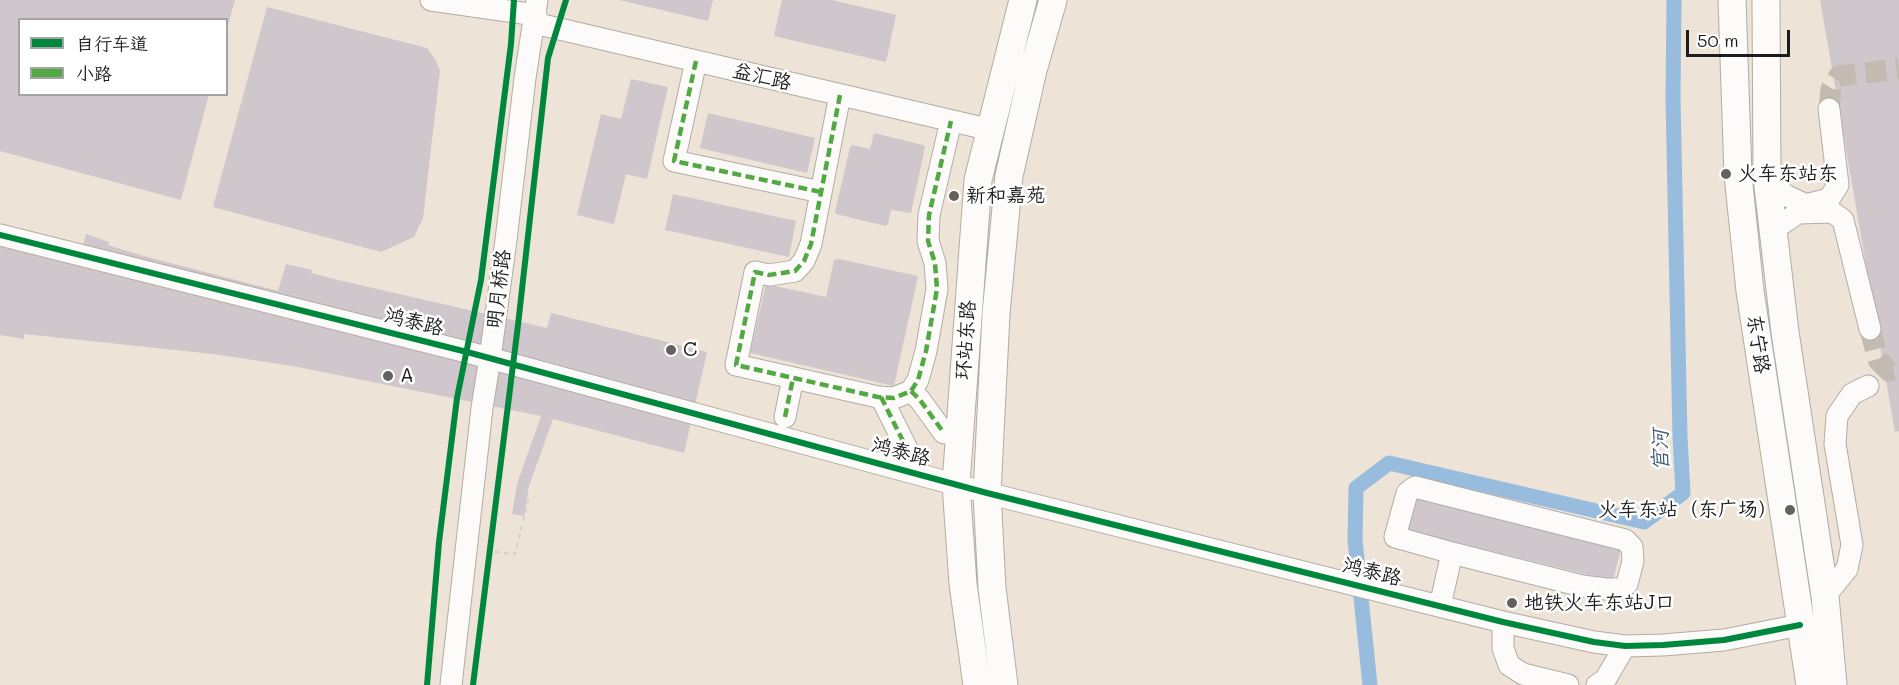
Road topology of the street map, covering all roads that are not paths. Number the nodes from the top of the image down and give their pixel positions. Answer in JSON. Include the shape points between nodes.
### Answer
{"nodes":[{"id":1,"x":431,"y":0,"type":"edge"},
{"id":2,"x":1023,"y":0,"type":"edge"},
{"id":3,"x":1053,"y":0,"type":"edge"},
{"id":4,"x":1732,"y":0,"type":"edge"},
{"id":5,"x":1766,"y":0,"type":"edge"},
{"id":6,"x":536,"y":13,"type":"edge"},
{"id":7,"x":696,"y":61,"type":"junction"},
{"id":8,"x":840,"y":95,"type":"junction"},
{"id":9,"x":1829,"y":109,"type":"tunnel mouth"},
{"id":10,"x":951,"y":121,"type":"junction"},
{"id":11,"x":991,"y":130,"type":"junction"},
{"id":12,"x":1767,"y":178,"type":"junction"},
{"id":13,"x":821,"y":192,"type":"junction"},
{"id":14,"x":1774,"y":229,"type":"junction"},
{"id":15,"x":0,"y":235,"type":"edge"},
{"id":16,"x":1870,"y":329,"type":"tunnel mouth"},
{"id":17,"x":490,"y":358,"type":"junction"},
{"id":18,"x":793,"y":378,"type":"junction"},
{"id":19,"x":1868,"y":387,"type":"dead end"},
{"id":20,"x":911,"y":391,"type":"junction"},
{"id":21,"x":881,"y":397,"type":"junction"},
{"id":22,"x":785,"y":417,"type":"dead end"},
{"id":23,"x":944,"y":433,"type":"dead end"},
{"id":24,"x":908,"y":449,"type":"dead end"},
{"id":25,"x":956,"y":484,"type":"junction"},
{"id":26,"x":987,"y":493,"type":"junction"},
{"id":27,"x":1452,"y":553,"type":"junction"},
{"id":28,"x":1825,"y":596,"type":"junction"},
{"id":29,"x":1440,"y":606,"type":"junction"},
{"id":30,"x":1503,"y":622,"type":"junction"},
{"id":31,"x":1800,"y":625,"type":"junction"},
{"id":32,"x":1624,"y":646,"type":"junction"},
{"id":33,"x":451,"y":685,"type":"edge"},
{"id":34,"x":976,"y":685,"type":"edge"},
{"id":35,"x":1004,"y":685,"type":"edge"},
{"id":36,"x":1568,"y":685,"type":"edge"},
{"id":37,"x":1597,"y":685,"type":"edge"},
{"id":38,"x":1810,"y":685,"type":"edge"},
{"id":39,"x":1833,"y":685,"type":"edge"}],
"edges":[{"from":1,"to":6,"type":"street","name":"益汇路"},
{"from":2,"to":11,"type":"main road","name":"环站东路"},
{"from":3,"to":26,"type":"main road","name":"环站东路","via":[[1009,176],[996,314]]},
{"from":4,"to":31,"type":"main road","name":"东宁路","via":[[1738,175],[1750,291]]},
{"from":5,"to":12,"type":"main road","name":"东宁路"},
{"from":6,"to":7,"type":"street","name":"益汇路"},
{"from":6,"to":17,"type":"street","name":"明月桥路"},
{"from":7,"to":8,"type":"street","name":"益汇路"},
{"from":7,"to":13,"type":"street","via":[[674,161]]},
{"from":8,"to":10,"type":"street","name":"益汇路"},
{"from":8,"to":13,"type":"street"},
{"from":9,"to":12,"type":"street","via":[[1838,185],[1830,199],[1806,205],[1785,195]]},
{"from":10,"to":11,"type":"street","name":"益汇路"},
{"from":10,"to":20,"type":"street","via":[[929,215],[928,241],[935,262],[937,289],[921,370]]},
{"from":11,"to":25,"type":"main road","name":"环站东路","via":[[978,180]]},
{"from":12,"to":14,"type":"main road","name":"东宁路"},
{"from":13,"to":18,"type":"street","via":[[811,244],[795,272],[755,272],[736,365]]},
{"from":14,"to":16,"type":"street","via":[[1798,213],[1832,212],[1843,220]]},
{"from":14,"to":28,"type":"main road","name":"东宁路","via":[[1785,332]]},
{"from":15,"to":17,"type":"street","name":"鸿泰路"},
{"from":17,"to":25,"type":"street","name":"鸿泰路"},
{"from":17,"to":33,"type":"street","name":"明月桥路"},
{"from":18,"to":21,"type":"street"},
{"from":18,"to":22,"type":"street"},
{"from":19,"to":28,"type":"street","via":[[1852,394],[1837,416],[1835,444],[1852,545],[1847,570]]},
{"from":20,"to":21,"type":"street","via":[[894,398]]},
{"from":20,"to":23,"type":"street"},
{"from":21,"to":24,"type":"street"},
{"from":25,"to":26,"type":"street","name":"鸿泰路"},
{"from":25,"to":34,"type":"main road","name":"环站东路"},
{"from":26,"to":29,"type":"street","name":"鸿泰路"},
{"from":26,"to":35,"type":"main road","name":"环站东路","via":[[992,588]]},
{"from":27,"to":27,"type":"street","via":[[1395,537],[1407,493],[1415,487],[1625,540],[1632,547],[1633,561],[1627,584],[1621,589],[1606,589]]},
{"from":27,"to":29,"type":"street"},
{"from":28,"to":39,"type":"main road","name":"东宁路"},
{"from":29,"to":30,"type":"street","name":"鸿泰路"},
{"from":30,"to":32,"type":"street","name":"鸿泰路"},
{"from":30,"to":36,"type":"street","via":[[1503,648],[1509,665],[1523,674]]},
{"from":31,"to":32,"type":"street","name":"鸿泰路","via":[[1724,640]]},
{"from":31,"to":38,"type":"main road","name":"东宁路"},
{"from":32,"to":37,"type":"street","via":[[1605,680]]}]}
